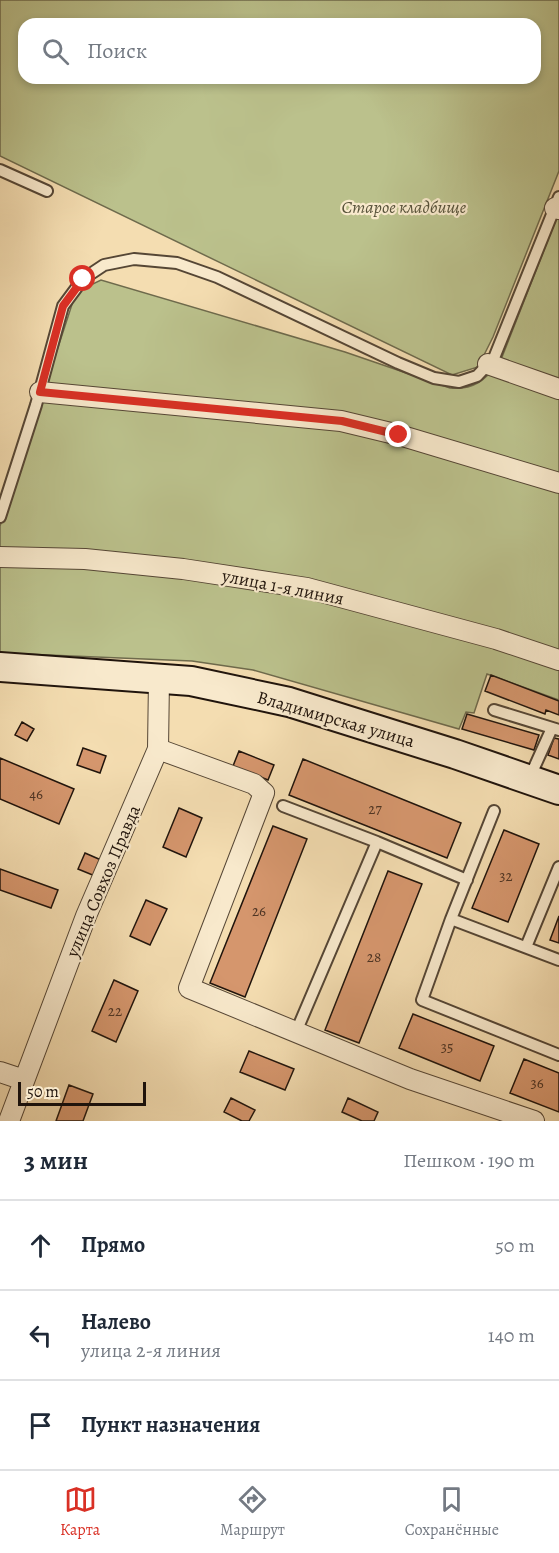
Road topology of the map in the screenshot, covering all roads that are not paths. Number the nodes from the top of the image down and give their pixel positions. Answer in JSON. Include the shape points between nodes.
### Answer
{"nodes":[{"id":1,"x":0,"y":170,"type":"edge"},
{"id":2,"x":47,"y":191,"type":"dead end"},
{"id":3,"x":558,"y":205,"type":"edge"},
{"id":4,"x":488,"y":364,"type":"junction"},
{"id":5,"x":559,"y":389,"type":"edge"},
{"id":6,"x":40,"y":392,"type":"junction"},
{"id":7,"x":559,"y":483,"type":"edge"},
{"id":8,"x":0,"y":517,"type":"edge"},
{"id":9,"x":0,"y":557,"type":"edge"},
{"id":10,"x":559,"y":660,"type":"edge"},
{"id":11,"x":0,"y":667,"type":"edge"},
{"id":12,"x":159,"y":679,"type":"junction"},
{"id":13,"x":494,"y":710,"type":"dead end"},
{"id":14,"x":555,"y":729,"type":"edge"},
{"id":15,"x":158,"y":749,"type":"junction"},
{"id":16,"x":529,"y":780,"type":"junction"},
{"id":17,"x":559,"y":790,"type":"edge"},
{"id":18,"x":284,"y":806,"type":"dead end"},
{"id":19,"x":494,"y":811,"type":"dead end"},
{"id":20,"x":377,"y":842,"type":"junction"},
{"id":21,"x":559,"y":867,"type":"edge"},
{"id":22,"x":467,"y":880,"type":"junction"},
{"id":23,"x":451,"y":919,"type":"junction"},
{"id":24,"x":526,"y":947,"type":"junction"},
{"id":25,"x":559,"y":960,"type":"edge"},
{"id":26,"x":296,"y":1032,"type":"junction"},
{"id":27,"x":559,"y":1055,"type":"edge"},
{"id":28,"x":0,"y":1072,"type":"edge"},
{"id":29,"x":24,"y":1080,"type":"junction"},
{"id":30,"x":9,"y":1121,"type":"edge"},
{"id":31,"x":534,"y":1121,"type":"edge"}],
"edges":[{"from":1,"to":2,"type":"lane"},
{"from":3,"to":4,"type":"lane","via":[[494,358]]},
{"from":4,"to":5,"type":"street"},
{"from":4,"to":6,"type":"lane","via":[[477,376],[459,382],[434,378],[217,277],[177,263],[135,259],[104,265],[83,279],[63,306]]},
{"from":6,"to":7,"type":"street","via":[[342,421]]},
{"from":6,"to":8,"type":"lane"},
{"from":9,"to":10,"type":"street","name":"улица 1-я линия","via":[[183,569],[307,588]]},
{"from":11,"to":12,"type":"street","name":"Владимирская улица"},
{"from":12,"to":15,"type":"street","name":"улица Совхоз Правда"},
{"from":12,"to":16,"type":"street","name":"Владимирская улица","via":[[191,681],[290,702]]},
{"from":13,"to":14,"type":"lane"},
{"from":14,"to":16,"type":"lane"},
{"from":15,"to":26,"type":"street","via":[[254,784],[264,793],[189,988]]},
{"from":15,"to":29,"type":"street","name":"улица Совхоз Правда","via":[[87,916]]},
{"from":16,"to":17,"type":"street","name":"Владимирская улица"},
{"from":18,"to":20,"type":"lane"},
{"from":19,"to":22,"type":"lane"},
{"from":20,"to":22,"type":"lane"},
{"from":20,"to":26,"type":"lane"},
{"from":21,"to":24,"type":"lane"},
{"from":22,"to":23,"type":"lane"},
{"from":23,"to":24,"type":"lane"},
{"from":23,"to":27,"type":"lane","via":[[422,1000]]},
{"from":24,"to":25,"type":"lane"},
{"from":26,"to":31,"type":"street","via":[[410,1079]]},
{"from":28,"to":29,"type":"street"},
{"from":29,"to":30,"type":"street","name":"улица Совхоз Правда"}]}
